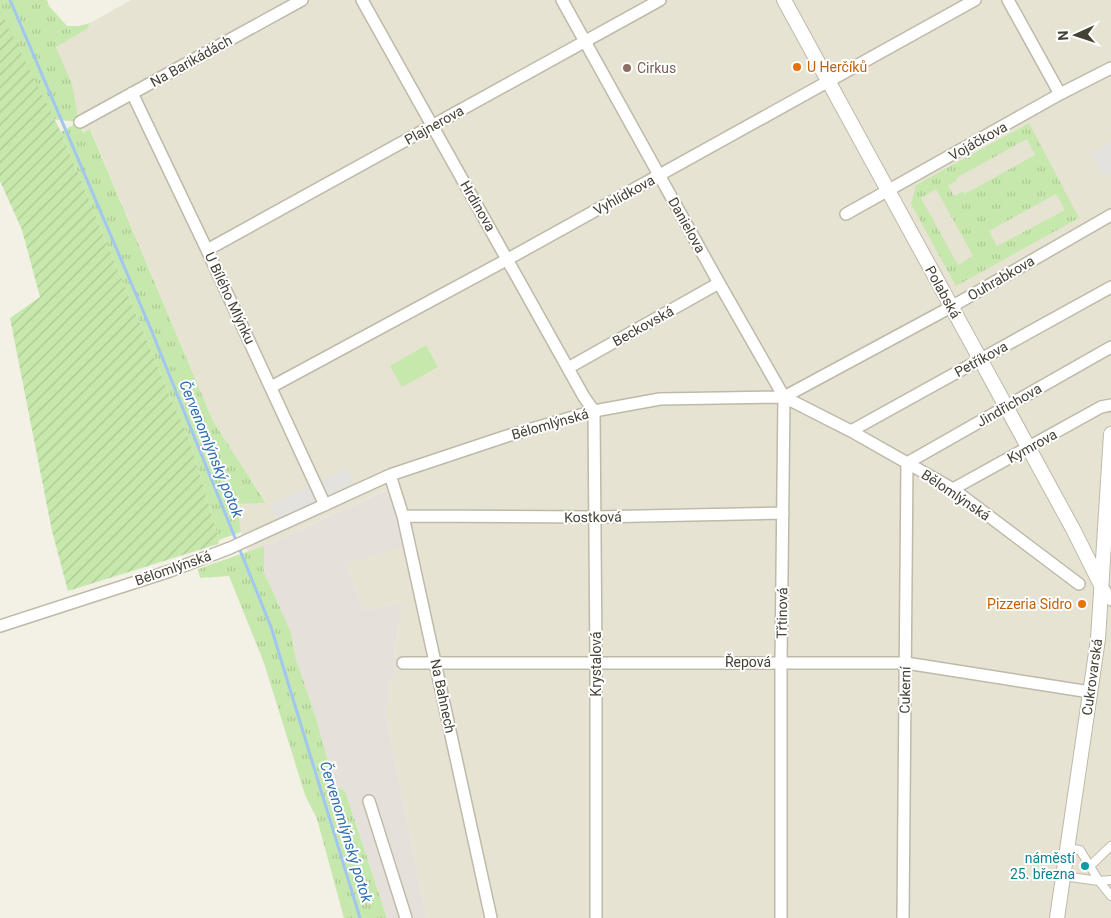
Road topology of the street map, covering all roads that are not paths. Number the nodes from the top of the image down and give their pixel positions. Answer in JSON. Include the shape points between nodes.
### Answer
{"nodes":[{"id":1,"x":302,"y":0,"type":"edge"},
{"id":2,"x":362,"y":0,"type":"edge"},
{"id":3,"x":562,"y":0,"type":"edge"},
{"id":4,"x":660,"y":0,"type":"edge"},
{"id":5,"x":784,"y":0,"type":"edge"},
{"id":6,"x":975,"y":0,"type":"edge"},
{"id":7,"x":1008,"y":0,"type":"edge"},
{"id":8,"x":585,"y":42,"type":"junction"},
{"id":9,"x":1111,"y":68,"type":"edge"},
{"id":10,"x":829,"y":82,"type":"junction"},
{"id":11,"x":132,"y":93,"type":"junction"},
{"id":12,"x":1060,"y":94,"type":"junction"},
{"id":13,"x":80,"y":122,"type":"dead end"},
{"id":14,"x":432,"y":126,"type":"junction"},
{"id":15,"x":660,"y":175,"type":"junction"},
{"id":16,"x":888,"y":191,"type":"junction"},
{"id":17,"x":846,"y":214,"type":"dead end"},
{"id":18,"x":1111,"y":215,"type":"edge"},
{"id":19,"x":207,"y":250,"type":"junction"},
{"id":20,"x":508,"y":259,"type":"junction"},
{"id":21,"x":719,"y":283,"type":"junction"},
{"id":22,"x":1111,"y":287,"type":"edge"},
{"id":23,"x":951,"y":307,"type":"junction"},
{"id":24,"x":1111,"y":347,"type":"edge"},
{"id":25,"x":980,"y":359,"type":"junction"},
{"id":26,"x":568,"y":368,"type":"junction"},
{"id":27,"x":271,"y":387,"type":"junction"},
{"id":28,"x":784,"y":397,"type":"junction"},
{"id":29,"x":1111,"y":405,"type":"edge"},
{"id":30,"x":1006,"y":408,"type":"junction"},
{"id":31,"x":594,"y":411,"type":"junction"},
{"id":32,"x":851,"y":431,"type":"junction"},
{"id":33,"x":1111,"y":434,"type":"edge"},
{"id":34,"x":1029,"y":448,"type":"junction"},
{"id":35,"x":907,"y":463,"type":"junction"},
{"id":36,"x":1110,"y":471,"type":"edge"},
{"id":37,"x":390,"y":476,"type":"junction"},
{"id":38,"x":953,"y":489,"type":"junction"},
{"id":39,"x":325,"y":505,"type":"junction"},
{"id":40,"x":783,"y":513,"type":"junction"},
{"id":41,"x":403,"y":516,"type":"junction"},
{"id":42,"x":595,"y":517,"type":"junction"},
{"id":43,"x":1079,"y":584,"type":"dead end"},
{"id":44,"x":1101,"y":585,"type":"junction"},
{"id":45,"x":1111,"y":600,"type":"edge"},
{"id":46,"x":0,"y":626,"type":"edge"},
{"id":47,"x":403,"y":662,"type":"dead end"},
{"id":48,"x":436,"y":662,"type":"junction"},
{"id":49,"x":781,"y":662,"type":"junction"},
{"id":50,"x":596,"y":663,"type":"junction"},
{"id":51,"x":906,"y":663,"type":"junction"},
{"id":52,"x":1090,"y":692,"type":"junction"},
{"id":53,"x":369,"y":802,"type":"dead end"},
{"id":54,"x":1111,"y":846,"type":"edge"},
{"id":55,"x":1067,"y":848,"type":"junction"},
{"id":56,"x":1090,"y":866,"type":"junction"},
{"id":57,"x":1063,"y":876,"type":"junction"},
{"id":58,"x":1099,"y":880,"type":"junction"},
{"id":59,"x":1111,"y":880,"type":"edge"},
{"id":60,"x":1111,"y":896,"type":"edge"},
{"id":61,"x":406,"y":918,"type":"edge"},
{"id":62,"x":491,"y":918,"type":"edge"},
{"id":63,"x":596,"y":918,"type":"edge"},
{"id":64,"x":781,"y":918,"type":"edge"},
{"id":65,"x":903,"y":918,"type":"edge"},
{"id":66,"x":1057,"y":918,"type":"edge"}],
"edges":[{"from":1,"to":11,"type":"street","name":"Na Barikádách"},
{"from":2,"to":14,"type":"street","name":"Hrdinova"},
{"from":3,"to":8,"type":"street","name":"Danielova"},
{"from":4,"to":8,"type":"street","name":"Plajnerova"},
{"from":5,"to":10,"type":"street","name":"Polabská"},
{"from":6,"to":10,"type":"street","name":"Vyhlídkova"},
{"from":7,"to":12,"type":"street"},
{"from":8,"to":14,"type":"street","name":"Plajnerova"},
{"from":8,"to":15,"type":"street","name":"Danielova"},
{"from":9,"to":12,"type":"street","name":"Vojáčkova"},
{"from":10,"to":15,"type":"street","name":"Vyhlídkova"},
{"from":10,"to":16,"type":"street","name":"Polabská"},
{"from":11,"to":13,"type":"street","name":"Na Barikádách"},
{"from":11,"to":19,"type":"street","name":"U Bílého Mlýnku"},
{"from":12,"to":16,"type":"street","name":"Vojáčkova"},
{"from":14,"to":19,"type":"street","name":"Plajnerova"},
{"from":14,"to":20,"type":"street","name":"Hrdinova"},
{"from":15,"to":20,"type":"street","name":"Vyhlídkova"},
{"from":15,"to":21,"type":"street","name":"Danielova"},
{"from":16,"to":17,"type":"street","name":"Vojáčkova"},
{"from":16,"to":23,"type":"street","name":"Polabská"},
{"from":18,"to":23,"type":"street","name":"Ouhrabkova"},
{"from":19,"to":27,"type":"street","name":"U Bílého Mlýnku"},
{"from":20,"to":26,"type":"street","name":"Hrdinova"},
{"from":20,"to":27,"type":"street","name":"Vyhlídkova"},
{"from":21,"to":26,"type":"street","name":"Beckovská"},
{"from":21,"to":28,"type":"street","name":"Danielova"},
{"from":22,"to":25,"type":"street","name":"Petříkova"},
{"from":23,"to":25,"type":"street","name":"Polabská"},
{"from":23,"to":28,"type":"street","name":"Ouhrabkova"},
{"from":24,"to":30,"type":"street","name":"Jindřichova"},
{"from":25,"to":30,"type":"street","name":"Polabská"},
{"from":25,"to":32,"type":"street","name":"Petříkova"},
{"from":26,"to":31,"type":"street","name":"Hrdinova"},
{"from":27,"to":39,"type":"street","name":"U Bílého Mlýnku"},
{"from":28,"to":31,"type":"street","name":"Bělomlýnská","via":[[660,399]]},
{"from":28,"to":32,"type":"street","name":"Bělomlýnská"},
{"from":28,"to":40,"type":"street","name":"Třtinová"},
{"from":29,"to":34,"type":"street","name":"Kymrova"},
{"from":30,"to":34,"type":"street","name":"Polabská"},
{"from":30,"to":35,"type":"street","name":"Jindřichova"},
{"from":31,"to":37,"type":"street","name":"Bělomlýnská","via":[[507,436]]},
{"from":31,"to":42,"type":"street","name":"Krystalová"},
{"from":32,"to":35,"type":"street","name":"Bělomlýnská"},
{"from":33,"to":36,"type":"street","name":"Cukrovarská"},
{"from":34,"to":38,"type":"street","name":"Kymrova"},
{"from":34,"to":44,"type":"street","name":"Polabská"},
{"from":35,"to":38,"type":"street","name":"Bělomlýnská"},
{"from":35,"to":51,"type":"street","name":"Cukerní"},
{"from":36,"to":44,"type":"street","name":"Cukrovarská"},
{"from":37,"to":39,"type":"street","name":"Bělomlýnská"},
{"from":37,"to":41,"type":"street","name":"Na Bahnech"},
{"from":38,"to":43,"type":"street","name":"Bělomlýnská"},
{"from":39,"to":46,"type":"street","name":"Bělomlýnská","via":[[230,548]]},
{"from":40,"to":42,"type":"street","name":"Kostková"},
{"from":40,"to":49,"type":"street","name":"Třtinová"},
{"from":41,"to":42,"type":"street","name":"Kostková"},
{"from":41,"to":48,"type":"street","name":"Na Bahnech"},
{"from":42,"to":50,"type":"street","name":"Krystalová"},
{"from":44,"to":45,"type":"street"},
{"from":44,"to":52,"type":"street","name":"Cukrovarská","via":[[1098,639]]},
{"from":47,"to":48,"type":"street","name":"Řepová"},
{"from":48,"to":50,"type":"street","name":"Řepová"},
{"from":48,"to":62,"type":"street","name":"Na Bahnech"},
{"from":49,"to":50,"type":"street","name":"Řepová"},
{"from":49,"to":51,"type":"street","name":"Řepová"},
{"from":49,"to":64,"type":"street","name":"Třtinová"},
{"from":50,"to":63,"type":"street","name":"Krystalová"},
{"from":51,"to":52,"type":"street","name":"Řepová"},
{"from":51,"to":65,"type":"street","name":"Cukerní"},
{"from":52,"to":55,"type":"street","name":"Cukrovarská"},
{"from":53,"to":61,"type":"street"},
{"from":54,"to":56,"type":"street"},
{"from":55,"to":56,"type":"street","via":[[1080,850]]},
{"from":55,"to":57,"type":"street","name":"Cukrovarská"},
{"from":56,"to":58,"type":"street"},
{"from":57,"to":58,"type":"street"},
{"from":57,"to":66,"type":"street","name":"Cukrovarská"},
{"from":58,"to":59,"type":"street"},
{"from":58,"to":60,"type":"street"}]}
